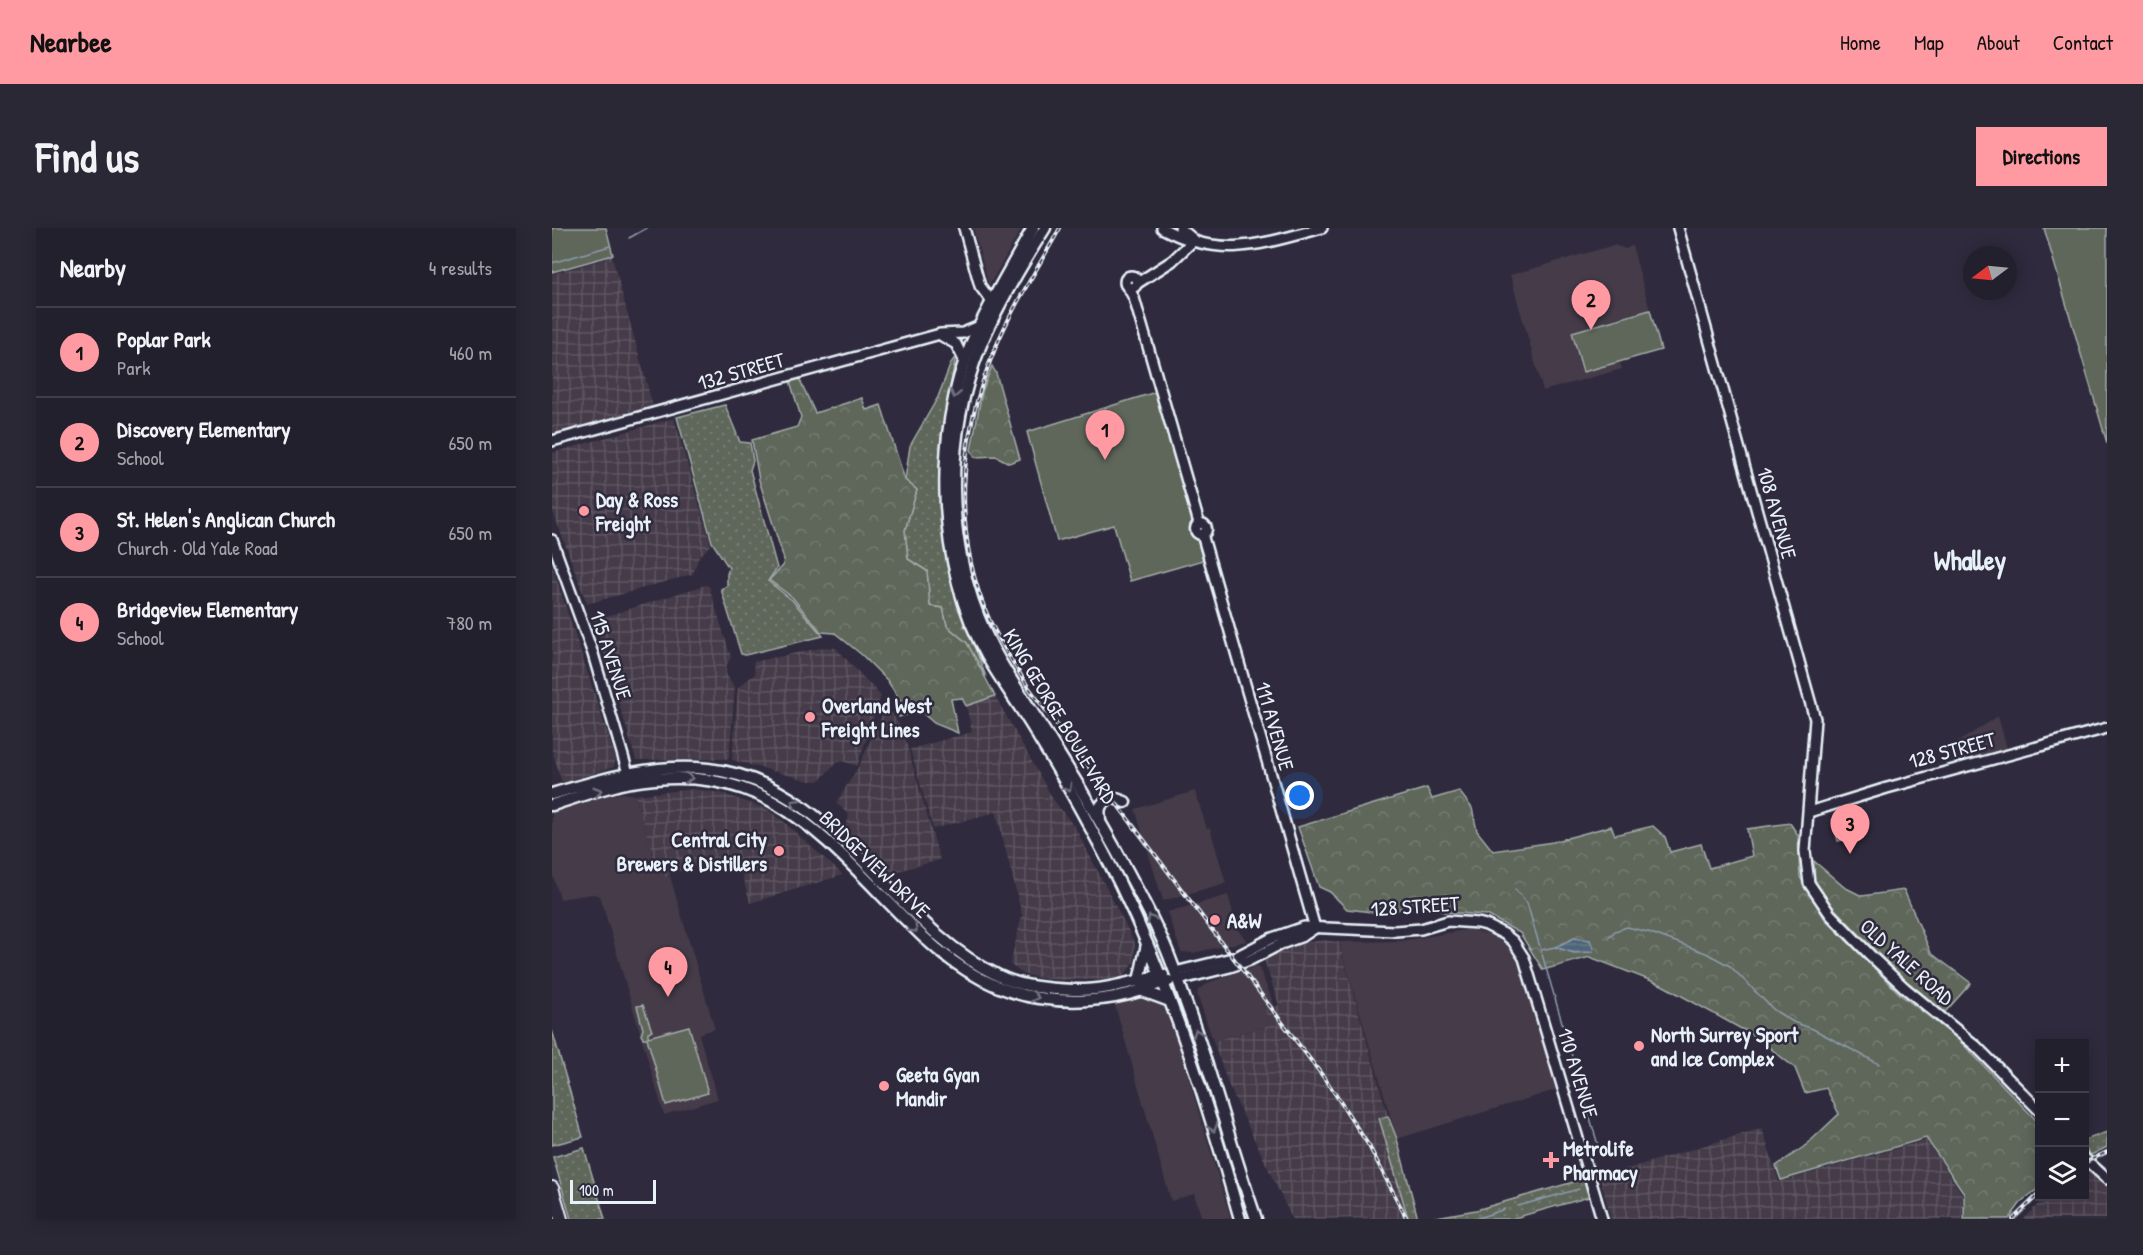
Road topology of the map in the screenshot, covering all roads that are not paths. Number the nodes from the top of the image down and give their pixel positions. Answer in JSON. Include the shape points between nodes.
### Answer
{"nodes":[{"id":1,"x":964,"y":228,"type":"edge"},
{"id":2,"x":1033,"y":228,"type":"edge"},
{"id":3,"x":1045,"y":228,"type":"edge"},
{"id":4,"x":1162,"y":228,"type":"edge"},
{"id":5,"x":1180,"y":228,"type":"edge"},
{"id":6,"x":1322,"y":228,"type":"edge"},
{"id":7,"x":1678,"y":228,"type":"edge"},
{"id":8,"x":1194,"y":240,"type":"junction"},
{"id":9,"x":995,"y":307,"type":"junction"},
{"id":10,"x":980,"y":326,"type":"junction"},
{"id":11,"x":940,"y":334,"type":"junction"},
{"id":12,"x":965,"y":362,"type":"junction"},
{"id":13,"x":552,"y":441,"type":"edge"},
{"id":14,"x":552,"y":540,"type":"edge"},
{"id":15,"x":2107,"y":728,"type":"edge"},
{"id":16,"x":629,"y":777,"type":"junction"},
{"id":17,"x":552,"y":794,"type":"edge"},
{"id":18,"x":1125,"y":802,"type":"dead end"},
{"id":19,"x":552,"y":805,"type":"edge"},
{"id":20,"x":1809,"y":812,"type":"junction"},
{"id":21,"x":1100,"y":819,"type":"junction"},
{"id":22,"x":1315,"y":928,"type":"junction"},
{"id":23,"x":1513,"y":941,"type":"joint"},
{"id":24,"x":1147,"y":944,"type":"junction"},
{"id":25,"x":1177,"y":976,"type":"junction"},
{"id":26,"x":1162,"y":979,"type":"junction"},
{"id":27,"x":1140,"y":986,"type":"junction"},
{"id":28,"x":1170,"y":1000,"type":"junction"},
{"id":29,"x":2035,"y":1106,"type":"edge"},
{"id":30,"x":2089,"y":1162,"type":"edge"},
{"id":31,"x":2107,"y":1179,"type":"edge"},
{"id":32,"x":552,"y":1188,"type":"edge"},
{"id":33,"x":1246,"y":1191,"type":"junction"},
{"id":34,"x":552,"y":1214,"type":"edge"},
{"id":35,"x":553,"y":1219,"type":"edge"},
{"id":36,"x":561,"y":1219,"type":"edge"},
{"id":37,"x":1241,"y":1219,"type":"edge"},
{"id":38,"x":1256,"y":1219,"type":"edge"},
{"id":39,"x":1262,"y":1219,"type":"edge"},
{"id":40,"x":1602,"y":1219,"type":"edge"}],
"edges":[{"from":1,"to":9,"type":"main road","via":[[980,286]]},
{"from":2,"to":9,"type":"main road","name":"KING GEORGE BOULEVARD"},
{"from":3,"to":9,"type":"main road","name":"KING GEORGE BOULEVARD"},
{"from":4,"to":8,"type":"main road","via":[[1182,239]]},
{"from":5,"to":8,"type":"main road"},
{"from":6,"to":8,"type":"main road","via":[[1236,248]]},
{"from":7,"to":20,"type":"main road","name":"108 AVENUE","via":[[1814,713]]},
{"from":8,"to":22,"type":"main road","name":"111 AVENUE","via":[[1172,261],[1133,284],[1134,298],[1199,523],[1206,528],[1202,534]]},
{"from":9,"to":10,"type":"main road","name":"KING GEORGE BOULEVARD"},
{"from":9,"to":21,"type":"main road","name":"KING GEORGE BOULEVARD","via":[[970,376],[957,437],[954,508],[962,561],[975,607],[994,651]]},
{"from":10,"to":11,"type":"main road","name":"132 STREET","via":[[962,333]]},
{"from":10,"to":12,"type":"main road","name":"KING GEORGE BOULEVARD"},
{"from":11,"to":12,"type":"main road","via":[[956,344]]},
{"from":11,"to":13,"type":"main road","name":"132 STREET"},
{"from":12,"to":24,"type":"main road","name":"KING GEORGE BOULEVARD","one_way":true,"via":[[951,412],[946,484],[948,534],[964,600],[986,654],[1039,737],[1100,847]]},
{"from":14,"to":16,"type":"main road","name":"115 AVENUE","via":[[593,654]]},
{"from":15,"to":20,"type":"main road","name":"128 STREET"},
{"from":16,"to":17,"type":"main road","name":"BRIDGEVIEW DRIVE"},
{"from":19,"to":16,"type":"main road","name":"BRIDGEVIEW DRIVE","one_way":true},
{"from":16,"to":27,"type":"main road","name":"BRIDGEVIEW DRIVE","via":[[704,779],[744,788],[775,802],[829,843],[933,947],[994,982],[1076,990]]},
{"from":18,"to":21,"type":"main road","via":[[1111,797],[1101,804]]},
{"from":20,"to":29,"type":"main road","name":"OLD YALE ROAD","via":[[1806,869],[1809,883],[1824,907],[1871,956],[1976,1046]]},
{"from":25,"to":21,"type":"main road","name":"KING GEORGE BOULEVARD","one_way":true,"via":[[1161,936]]},
{"from":22,"to":23,"type":"main road","name":"128 STREET","via":[[1408,930],[1463,921],[1486,925]]},
{"from":22,"to":25,"type":"main road","name":"128 STREET","via":[[1230,967]]},
{"from":23,"to":40,"type":"main road","name":"110 AVENUE","via":[[1524,958]]},
{"from":24,"to":26,"type":"main road","name":"KING GEORGE BOULEVARD"},
{"from":24,"to":27,"type":"main road"},
{"from":25,"to":26,"type":"main road","name":"128 STREET"},
{"from":33,"to":25,"type":"main road","name":"KING GEORGE BOULEVARD","one_way":true},
{"from":26,"to":27,"type":"main road","name":"BRIDGEVIEW DRIVE"},
{"from":26,"to":28,"type":"main road","name":"KING GEORGE BOULEVARD"},
{"from":27,"to":28,"type":"main road"},
{"from":28,"to":37,"type":"main road","name":"KING GEORGE BOULEVARD","one_way":true},
{"from":30,"to":31,"type":"main road"},
{"from":32,"to":36,"type":"highway"},
{"from":33,"to":38,"type":"main road","name":"KING GEORGE BOULEVARD"},
{"from":33,"to":39,"type":"main road"},
{"from":34,"to":35,"type":"highway"}]}
